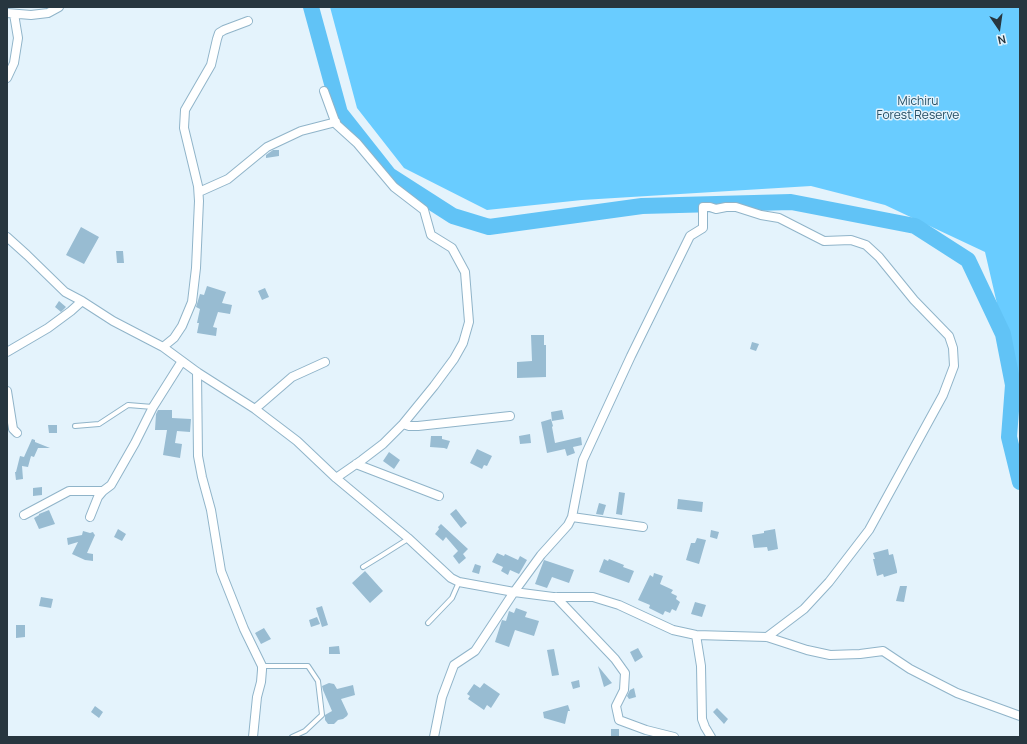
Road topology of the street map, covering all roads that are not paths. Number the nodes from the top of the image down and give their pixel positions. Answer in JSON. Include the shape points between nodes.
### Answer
{"nodes":[{"id":1,"x":59,"y":7,"type":"edge"},
{"id":2,"x":11,"y":13,"type":"edge"},
{"id":3,"x":248,"y":21,"type":"dead end"},
{"id":4,"x":7,"y":78,"type":"edge"},
{"id":5,"x":324,"y":91,"type":"dead end"},
{"id":6,"x":336,"y":122,"type":"junction"},
{"id":7,"x":199,"y":192,"type":"junction"},
{"id":8,"x":7,"y":237,"type":"edge"},
{"id":9,"x":82,"y":301,"type":"junction"},
{"id":10,"x":163,"y":347,"type":"junction"},
{"id":11,"x":7,"y":352,"type":"edge"},
{"id":12,"x":182,"y":361,"type":"junction"},
{"id":13,"x":325,"y":362,"type":"dead end"},
{"id":14,"x":197,"y":372,"type":"junction"},
{"id":15,"x":7,"y":391,"type":"edge"},
{"id":16,"x":152,"y":407,"type":"junction"},
{"id":17,"x":255,"y":409,"type":"junction"},
{"id":18,"x":510,"y":416,"type":"dead end"},
{"id":19,"x":402,"y":424,"type":"junction"},
{"id":20,"x":75,"y":426,"type":"dead end"},
{"id":21,"x":17,"y":433,"type":"dead end"},
{"id":22,"x":356,"y":464,"type":"junction"},
{"id":23,"x":336,"y":478,"type":"junction"},
{"id":24,"x":103,"y":491,"type":"junction"},
{"id":25,"x":439,"y":496,"type":"dead end"},
{"id":26,"x":24,"y":516,"type":"dead end"},
{"id":27,"x":90,"y":517,"type":"dead end"},
{"id":28,"x":572,"y":517,"type":"junction"},
{"id":29,"x":643,"y":527,"type":"dead end"},
{"id":30,"x":408,"y":538,"type":"junction"},
{"id":31,"x":362,"y":567,"type":"dead end"},
{"id":32,"x":459,"y":582,"type":"junction"},
{"id":33,"x":514,"y":592,"type":"junction"},
{"id":34,"x":556,"y":597,"type":"junction"},
{"id":35,"x":428,"y":623,"type":"dead end"},
{"id":36,"x":696,"y":635,"type":"junction"},
{"id":37,"x":767,"y":637,"type":"junction"},
{"id":38,"x":262,"y":666,"type":"junction"},
{"id":39,"x":1020,"y":716,"type":"edge"},
{"id":40,"x":253,"y":737,"type":"edge"},
{"id":41,"x":292,"y":737,"type":"edge"},
{"id":42,"x":434,"y":737,"type":"edge"},
{"id":43,"x":674,"y":737,"type":"edge"},
{"id":44,"x":711,"y":737,"type":"edge"}],
"edges":[{"from":1,"to":2,"type":"street","via":[[48,13]]},
{"from":2,"to":4,"type":"street","via":[[18,38],[14,63]]},
{"from":3,"to":7,"type":"street","via":[[219,33],[211,65],[185,110],[184,128]]},
{"from":5,"to":6,"type":"street"},
{"from":6,"to":7,"type":"street","via":[[302,131],[267,147],[228,179]]},
{"from":6,"to":19,"type":"street","via":[[394,187],[424,210],[431,235],[452,248],[465,272],[469,322],[463,343],[434,386]]},
{"from":7,"to":10,"type":"street","via":[[192,302],[182,326],[174,338]]},
{"from":8,"to":9,"type":"street","via":[[66,292]]},
{"from":9,"to":10,"type":"street","via":[[113,321]]},
{"from":9,"to":11,"type":"street","via":[[48,328]]},
{"from":10,"to":12,"type":"street"},
{"from":12,"to":14,"type":"street"},
{"from":12,"to":16,"type":"street"},
{"from":13,"to":17,"type":"street","via":[[292,378]]},
{"from":14,"to":17,"type":"street"},
{"from":14,"to":38,"type":"street","via":[[198,456],[211,510],[221,571]]},
{"from":15,"to":21,"type":"street","via":[[13,428]]},
{"from":16,"to":20,"type":"lane","via":[[128,405],[99,424]]},
{"from":16,"to":24,"type":"street","via":[[111,485]]},
{"from":17,"to":23,"type":"street","via":[[297,441]]},
{"from":18,"to":19,"type":"street","via":[[418,426]]},
{"from":19,"to":22,"type":"street","via":[[383,444]]},
{"from":22,"to":23,"type":"street"},
{"from":22,"to":25,"type":"street"},
{"from":23,"to":30,"type":"street"},
{"from":24,"to":26,"type":"street","via":[[69,491]]},
{"from":24,"to":27,"type":"street"},
{"from":28,"to":29,"type":"street"},
{"from":28,"to":33,"type":"street"},
{"from":28,"to":37,"type":"street","via":[[583,460],[690,236],[703,228],[703,207],[736,207],[779,218],[824,241],[851,240],[866,245],[948,336],[953,348],[954,366],[943,395],[869,530],[829,582],[804,609]]},
{"from":30,"to":31,"type":"lane"},
{"from":30,"to":32,"type":"street","via":[[451,578]]},
{"from":32,"to":33,"type":"street"},
{"from":32,"to":35,"type":"lane","via":[[452,598]]},
{"from":33,"to":34,"type":"street"},
{"from":33,"to":42,"type":"street","via":[[475,651],[454,665],[442,697]]},
{"from":34,"to":36,"type":"street","via":[[593,597],[620,605],[673,630]]},
{"from":34,"to":43,"type":"street","via":[[615,659],[625,673],[624,690],[616,706],[618,720]]},
{"from":36,"to":37,"type":"street"},
{"from":36,"to":44,"type":"street","via":[[702,666],[702,719]]},
{"from":37,"to":39,"type":"street","via":[[830,655],[883,652],[957,693]]},
{"from":38,"to":40,"type":"street"},
{"from":38,"to":41,"type":"lane","via":[[308,666],[318,681],[322,715],[305,731]]}]}
